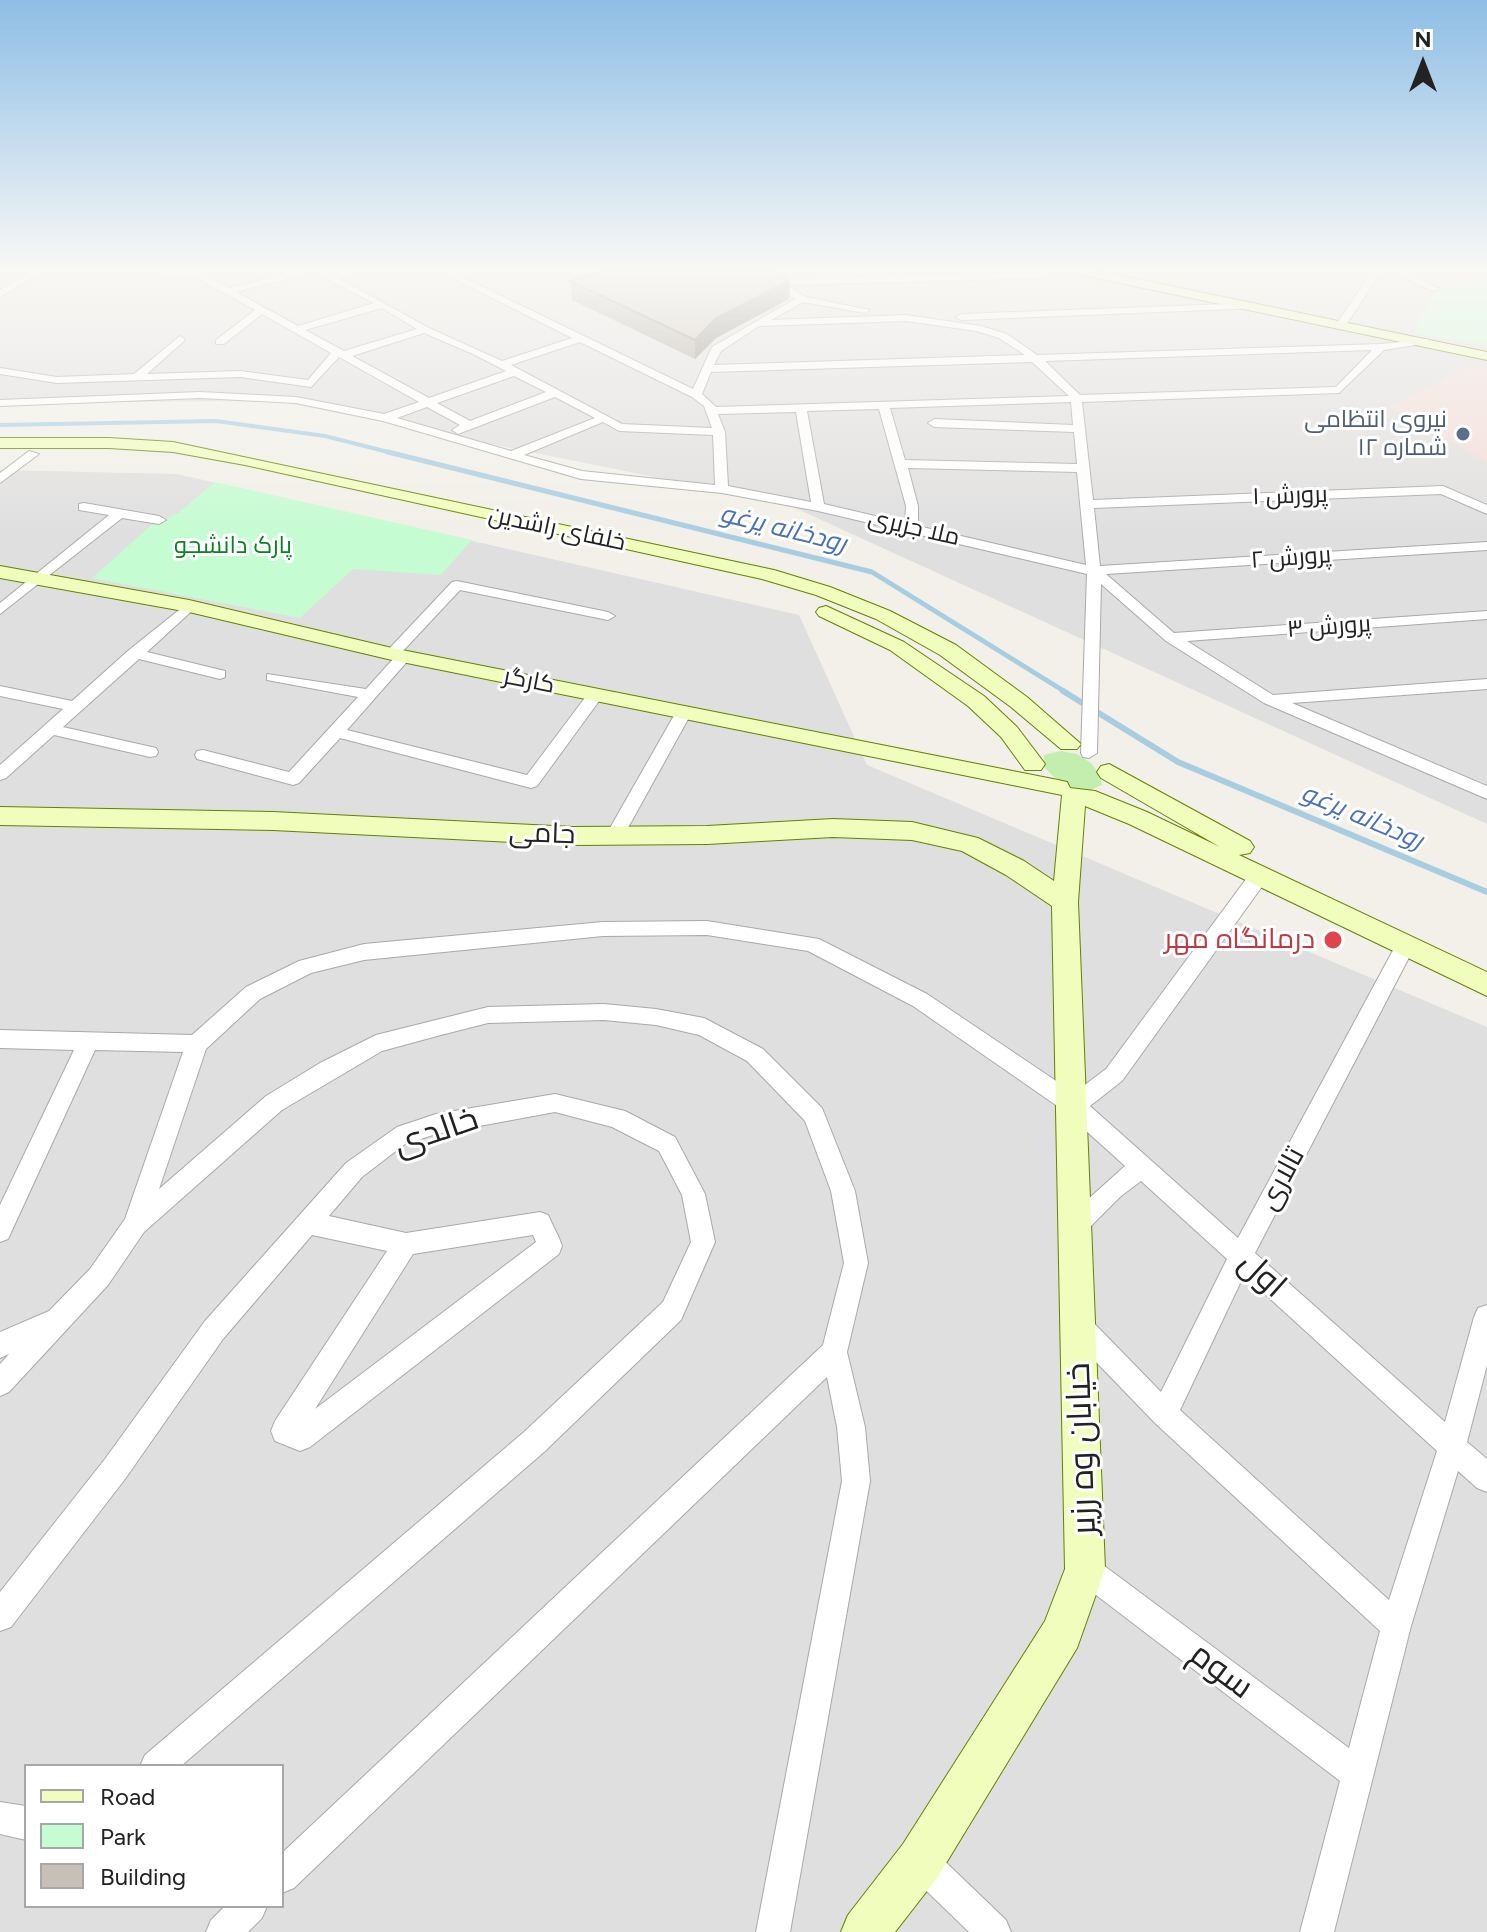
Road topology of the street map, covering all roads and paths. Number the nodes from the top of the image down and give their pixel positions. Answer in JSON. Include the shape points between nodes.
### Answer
{"nodes":[{"id":1,"x":157,"y":359,"type":"edge"},
{"id":2,"x":336,"y":359,"type":"edge"},
{"id":3,"x":353,"y":359,"type":"edge"},
{"id":4,"x":488,"y":359,"type":"edge"},
{"id":5,"x":518,"y":359,"type":"edge"},
{"id":6,"x":624,"y":359,"type":"edge"},
{"id":7,"x":711,"y":359,"type":"edge"},
{"id":8,"x":1033,"y":359,"type":"edge"},
{"id":9,"x":1038,"y":359,"type":"edge"},
{"id":10,"x":1369,"y":359,"type":"edge"},
{"id":11,"x":501,"y":365,"type":"junction"},
{"id":12,"x":707,"y":369,"type":"junction"},
{"id":13,"x":0,"y":371,"type":"edge"},
{"id":14,"x":514,"y":372,"type":"junction"},
{"id":15,"x":137,"y":377,"type":"junction"},
{"id":16,"x":555,"y":393,"type":"junction"},
{"id":17,"x":696,"y":395,"type":"junction"},
{"id":18,"x":1074,"y":395,"type":"junction"},
{"id":19,"x":108,"y":401,"type":"junction"},
{"id":20,"x":429,"y":402,"type":"junction"},
{"id":21,"x":0,"y":403,"type":"edge"},
{"id":22,"x":884,"y":406,"type":"junction"},
{"id":23,"x":711,"y":408,"type":"junction"},
{"id":24,"x":801,"y":409,"type":"junction"},
{"id":25,"x":385,"y":418,"type":"junction"},
{"id":26,"x":604,"y":418,"type":"junction"},
{"id":27,"x":934,"y":423,"type":"dead end"},
{"id":28,"x":470,"y":426,"type":"junction"},
{"id":29,"x":1080,"y":429,"type":"junction"},
{"id":30,"x":719,"y":432,"type":"junction"},
{"id":31,"x":443,"y":437,"type":"junction"},
{"id":32,"x":0,"y":443,"type":"edge"},
{"id":33,"x":0,"y":454,"type":"edge"},
{"id":34,"x":33,"y":454,"type":"junction"},
{"id":35,"x":512,"y":455,"type":"junction"},
{"id":36,"x":900,"y":464,"type":"junction"},
{"id":37,"x":1084,"y":468,"type":"junction"},
{"id":38,"x":0,"y":479,"type":"edge"},
{"id":39,"x":722,"y":489,"type":"junction"},
{"id":40,"x":1088,"y":504,"type":"junction"},
{"id":41,"x":84,"y":507,"type":"dead end"},
{"id":42,"x":818,"y":507,"type":"junction"},
{"id":43,"x":1487,"y":510,"type":"edge"},
{"id":44,"x":120,"y":513,"type":"junction"},
{"id":45,"x":159,"y":520,"type":"dead end"},
{"id":46,"x":911,"y":527,"type":"junction"},
{"id":47,"x":1487,"y":546,"type":"edge"},
{"id":48,"x":1094,"y":571,"type":"junction"},
{"id":49,"x":0,"y":572,"type":"edge"},
{"id":50,"x":40,"y":578,"type":"junction"},
{"id":51,"x":189,"y":606,"type":"junction"},
{"id":52,"x":0,"y":610,"type":"edge"},
{"id":53,"x":1487,"y":615,"type":"edge"},
{"id":54,"x":608,"y":616,"type":"dead end"},
{"id":55,"x":1171,"y":638,"type":"junction"},
{"id":56,"x":134,"y":653,"type":"junction"},
{"id":57,"x":398,"y":655,"type":"junction"},
{"id":58,"x":220,"y":674,"type":"dead end"},
{"id":59,"x":273,"y":677,"type":"dead end"},
{"id":60,"x":1487,"y":684,"type":"edge"},
{"id":61,"x":0,"y":691,"type":"edge"},
{"id":62,"x":596,"y":694,"type":"junction"},
{"id":63,"x":372,"y":695,"type":"junction"},
{"id":64,"x":1270,"y":700,"type":"junction"},
{"id":65,"x":76,"y":707,"type":"junction"},
{"id":66,"x":684,"y":712,"type":"junction"},
{"id":67,"x":51,"y":729,"type":"junction"},
{"id":68,"x":336,"y":732,"type":"junction"},
{"id":69,"x":1079,"y":749,"type":"junction"},
{"id":70,"x":150,"y":752,"type":"dead end"},
{"id":71,"x":203,"y":755,"type":"dead end"},
{"id":72,"x":945,"y":764,"type":"junction"},
{"id":73,"x":1033,"y":764,"type":"junction"},
{"id":74,"x":1109,"y":772,"type":"junction"},
{"id":75,"x":0,"y":774,"type":"edge"},
{"id":76,"x":1073,"y":793,"type":"junction"},
{"id":77,"x":1487,"y":793,"type":"edge"},
{"id":78,"x":0,"y":816,"type":"edge"},
{"id":79,"x":615,"y":835,"type":"junction"},
{"id":80,"x":1259,"y":876,"type":"junction"},
{"id":81,"x":1065,"y":902,"type":"junction"},
{"id":82,"x":1405,"y":946,"type":"junction"},
{"id":83,"x":1487,"y":966,"type":"edge"},
{"id":84,"x":1487,"y":985,"type":"edge"},
{"id":85,"x":0,"y":1039,"type":"edge"},
{"id":86,"x":89,"y":1041,"type":"junction"},
{"id":87,"x":197,"y":1044,"type":"junction"},
{"id":88,"x":1073,"y":1104,"type":"junction"},
{"id":89,"x":1141,"y":1167,"type":"junction"},
{"id":90,"x":308,"y":1223,"type":"junction"},
{"id":91,"x":135,"y":1225,"type":"junction"},
{"id":92,"x":1075,"y":1226,"type":"junction"},
{"id":93,"x":0,"y":1231,"type":"edge"},
{"id":94,"x":406,"y":1244,"type":"junction"},
{"id":95,"x":1241,"y":1256,"type":"junction"},
{"id":96,"x":1487,"y":1317,"type":"edge"},
{"id":97,"x":58,"y":1320,"type":"junction"},
{"id":98,"x":1078,"y":1325,"type":"junction"},
{"id":99,"x":0,"y":1345,"type":"edge"},
{"id":100,"x":834,"y":1352,"type":"junction"},
{"id":101,"x":0,"y":1383,"type":"edge"},
{"id":102,"x":1164,"y":1414,"type":"junction"},
{"id":103,"x":1452,"y":1447,"type":"junction"},
{"id":104,"x":1487,"y":1478,"type":"edge"},
{"id":105,"x":1085,"y":1569,"type":"junction"},
{"id":106,"x":0,"y":1616,"type":"edge"},
{"id":107,"x":1396,"y":1626,"type":"junction"},
{"id":108,"x":158,"y":1764,"type":"edge"},
{"id":109,"x":1356,"y":1773,"type":"junction"},
{"id":110,"x":0,"y":1818,"type":"edge"},
{"id":111,"x":24,"y":1823,"type":"edge"},
{"id":112,"x":920,"y":1861,"type":"junction"},
{"id":113,"x":284,"y":1874,"type":"edge"},
{"id":114,"x":248,"y":1908,"type":"edge"},
{"id":115,"x":223,"y":1932,"type":"edge"},
{"id":116,"x":773,"y":1932,"type":"edge"},
{"id":117,"x":865,"y":1932,"type":"edge"},
{"id":118,"x":994,"y":1932,"type":"edge"},
{"id":119,"x":1317,"y":1932,"type":"edge"}],
"edges":[{"from":1,"to":15,"type":"street"},
{"from":2,"to":15,"type":"street","via":[[311,384],[240,374]]},
{"from":3,"to":20,"type":"street"},
{"from":4,"to":11,"type":"street"},
{"from":5,"to":11,"type":"street"},
{"from":6,"to":17,"type":"street"},
{"from":7,"to":12,"type":"street"},
{"from":8,"to":12,"type":"street"},
{"from":9,"to":18,"type":"street"},
{"from":10,"to":18,"type":"street","via":[[1339,390]]},
{"from":11,"to":14,"type":"street"},
{"from":12,"to":17,"type":"street"},
{"from":13,"to":15,"type":"street","via":[[57,380]]},
{"from":14,"to":16,"type":"street"},
{"from":14,"to":20,"type":"street"},
{"from":15,"to":19,"type":"street"},
{"from":16,"to":26,"type":"street"},
{"from":16,"to":28,"type":"street"},
{"from":17,"to":23,"type":"street"},
{"from":18,"to":22,"type":"street"},
{"from":18,"to":23,"type":"street"},
{"from":18,"to":29,"type":"street"},
{"from":19,"to":21,"type":"street","name":"ملا جزیری"},
{"from":19,"to":25,"type":"street","name":"ملا جزیری","via":[[253,395]]},
{"from":20,"to":25,"type":"street"},
{"from":20,"to":28,"type":"street"},
{"from":22,"to":24,"type":"street"},
{"from":22,"to":36,"type":"street"},
{"from":23,"to":24,"type":"street"},
{"from":23,"to":30,"type":"street"},
{"from":24,"to":42,"type":"street"},
{"from":25,"to":31,"type":"street","name":"ملا جزیری"},
{"from":26,"to":30,"type":"street","via":[[619,427]]},
{"from":26,"to":35,"type":"street"},
{"from":27,"to":29,"type":"street"},
{"from":28,"to":31,"type":"street"},
{"from":29,"to":37,"type":"street"},
{"from":30,"to":39,"type":"street"},
{"from":31,"to":35,"type":"street","name":"ملا جزیری"},
{"from":32,"to":69,"type":"main road","name":"خلفای راشدین","via":[[109,443],[187,450],[767,574],[883,615],[948,650]]},
{"from":33,"to":34,"type":"main road"},
{"from":34,"to":38,"type":"street"},
{"from":34,"to":73,"type":"main road","via":[[152,458],[211,466],[762,588],[897,646],[976,701]]},
{"from":35,"to":39,"type":"street","name":"ملا جزیری","via":[[581,475]]},
{"from":36,"to":37,"type":"street"},
{"from":36,"to":46,"type":"street","via":[[912,506]]},
{"from":37,"to":40,"type":"street"},
{"from":39,"to":42,"type":"street","name":"ملا جزیری"},
{"from":40,"to":43,"type":"street","name":"پرورش ۱","via":[[1443,490]]},
{"from":40,"to":48,"type":"street"},
{"from":41,"to":44,"type":"street"},
{"from":42,"to":46,"type":"street","name":"ملا جزیری"},
{"from":44,"to":45,"type":"street"},
{"from":44,"to":50,"type":"street"},
{"from":46,"to":48,"type":"street","name":"ملا جزیری"},
{"from":47,"to":48,"type":"street","name":"پرورش ۲"},
{"from":48,"to":55,"type":"street","name":"ملا جزیری"},
{"from":48,"to":69,"type":"street","via":[[1091,715]]},
{"from":49,"to":50,"type":"main road","name":"کارگر"},
{"from":50,"to":51,"type":"main road","name":"کارگر"},
{"from":50,"to":52,"type":"street"},
{"from":51,"to":56,"type":"street"},
{"from":51,"to":57,"type":"main road","name":"کارگر"},
{"from":53,"to":55,"type":"street","name":"پرورش ۳"},
{"from":54,"to":57,"type":"street","via":[[457,585]]},
{"from":55,"to":64,"type":"street","name":"ملا جزیری"},
{"from":56,"to":58,"type":"street"},
{"from":56,"to":65,"type":"street"},
{"from":57,"to":62,"type":"main road","name":"کارگر"},
{"from":57,"to":63,"type":"street"},
{"from":59,"to":63,"type":"street"},
{"from":60,"to":64,"type":"street"},
{"from":61,"to":65,"type":"street"},
{"from":62,"to":66,"type":"main road","name":"کارگر"},
{"from":62,"to":68,"type":"street","via":[[531,782]]},
{"from":63,"to":68,"type":"street"},
{"from":64,"to":77,"type":"street","name":"ملا جزیری"},
{"from":65,"to":67,"type":"street"},
{"from":66,"to":72,"type":"main road","name":"کارگر"},
{"from":66,"to":79,"type":"street"},
{"from":67,"to":70,"type":"street"},
{"from":67,"to":75,"type":"street"},
{"from":68,"to":71,"type":"street","via":[[293,779]]},
{"from":69,"to":73,"type":"main road","via":[[1053,743],[1038,746]]},
{"from":69,"to":74,"type":"main road","name":"خلفای راشدین"},
{"from":72,"to":73,"type":"main road"},
{"from":72,"to":76,"type":"main road","name":"کارگر"},
{"from":73,"to":76,"type":"main road","via":[[1043,778]]},
{"from":74,"to":76,"type":"main road","via":[[1107,792]]},
{"from":74,"to":83,"type":"main road","name":"خلفای راشدین","via":[[1289,872]]},
{"from":76,"to":80,"type":"main road"},
{"from":76,"to":81,"type":"main road","name":"خیابان وه رزیر"},
{"from":78,"to":79,"type":"main road","name":"جامی"},
{"from":79,"to":81,"type":"main road","name":"جامی","via":[[833,828],[912,831],[969,844]]},
{"from":80,"to":82,"type":"main road"},
{"from":80,"to":88,"type":"street","via":[[1114,1075]]},
{"from":81,"to":88,"type":"main road","name":"خیابان وه رزیر"},
{"from":82,"to":84,"type":"main road"},
{"from":82,"to":95,"type":"street","name":"تالاری"},
{"from":85,"to":86,"type":"street"},
{"from":86,"to":87,"type":"street"},
{"from":86,"to":93,"type":"street"},
{"from":87,"to":88,"type":"street","name":"اول","via":[[253,993],[306,967],[364,952],[603,929],[707,928],[826,950],[920,1000]]},
{"from":87,"to":91,"type":"street"},
{"from":88,"to":89,"type":"street","name":"اول"},
{"from":88,"to":92,"type":"main road","name":"خیابان وه رزیر"},
{"from":89,"to":92,"type":"street"},
{"from":89,"to":95,"type":"street","name":"اول"},
{"from":90,"to":94,"type":"street"},
{"from":90,"to":106,"type":"street","name":"خالدی","via":[[214,1330],[115,1469]]},
{"from":90,"to":108,"type":"street","name":"خالدی","via":[[354,1170],[397,1137],[436,1124],[555,1103],[617,1118],[667,1144],[693,1194],[703,1242],[672,1311],[534,1442]]},
{"from":91,"to":97,"type":"street","via":[[99,1277]]},
{"from":91,"to":100,"type":"street","via":[[274,1103],[376,1044],[488,1015],[604,1012],[656,1017],[704,1027],[755,1055],[814,1115],[843,1191],[856,1263]]},
{"from":92,"to":98,"type":"main road","name":"خیابان وه رزیر"},
{"from":94,"to":94,"type":"street","via":[[540,1223],[550,1246],[300,1437],[285,1431]]},
{"from":95,"to":102,"type":"street","name":"تالاری"},
{"from":95,"to":103,"type":"street","name":"اول"},
{"from":96,"to":103,"type":"street"},
{"from":97,"to":99,"type":"street"},
{"from":97,"to":101,"type":"street"},
{"from":98,"to":102,"type":"street"},
{"from":98,"to":105,"type":"main road","name":"خیابان وه رزیر"},
{"from":100,"to":113,"type":"street"},
{"from":100,"to":116,"type":"street","via":[[851,1427],[856,1481]]},
{"from":102,"to":107,"type":"street"},
{"from":103,"to":104,"type":"street","name":"اول"},
{"from":103,"to":107,"type":"street"},
{"from":105,"to":109,"type":"street","name":"سوم"},
{"from":105,"to":112,"type":"main road","name":"خیابان وه رزیر","via":[[1062,1633]]},
{"from":107,"to":109,"type":"street"},
{"from":109,"to":119,"type":"street"},
{"from":110,"to":111,"type":"street"},
{"from":112,"to":117,"type":"main road","name":"خیابان وه رزیر"},
{"from":112,"to":118,"type":"street"},
{"from":114,"to":115,"type":"street"}]}
